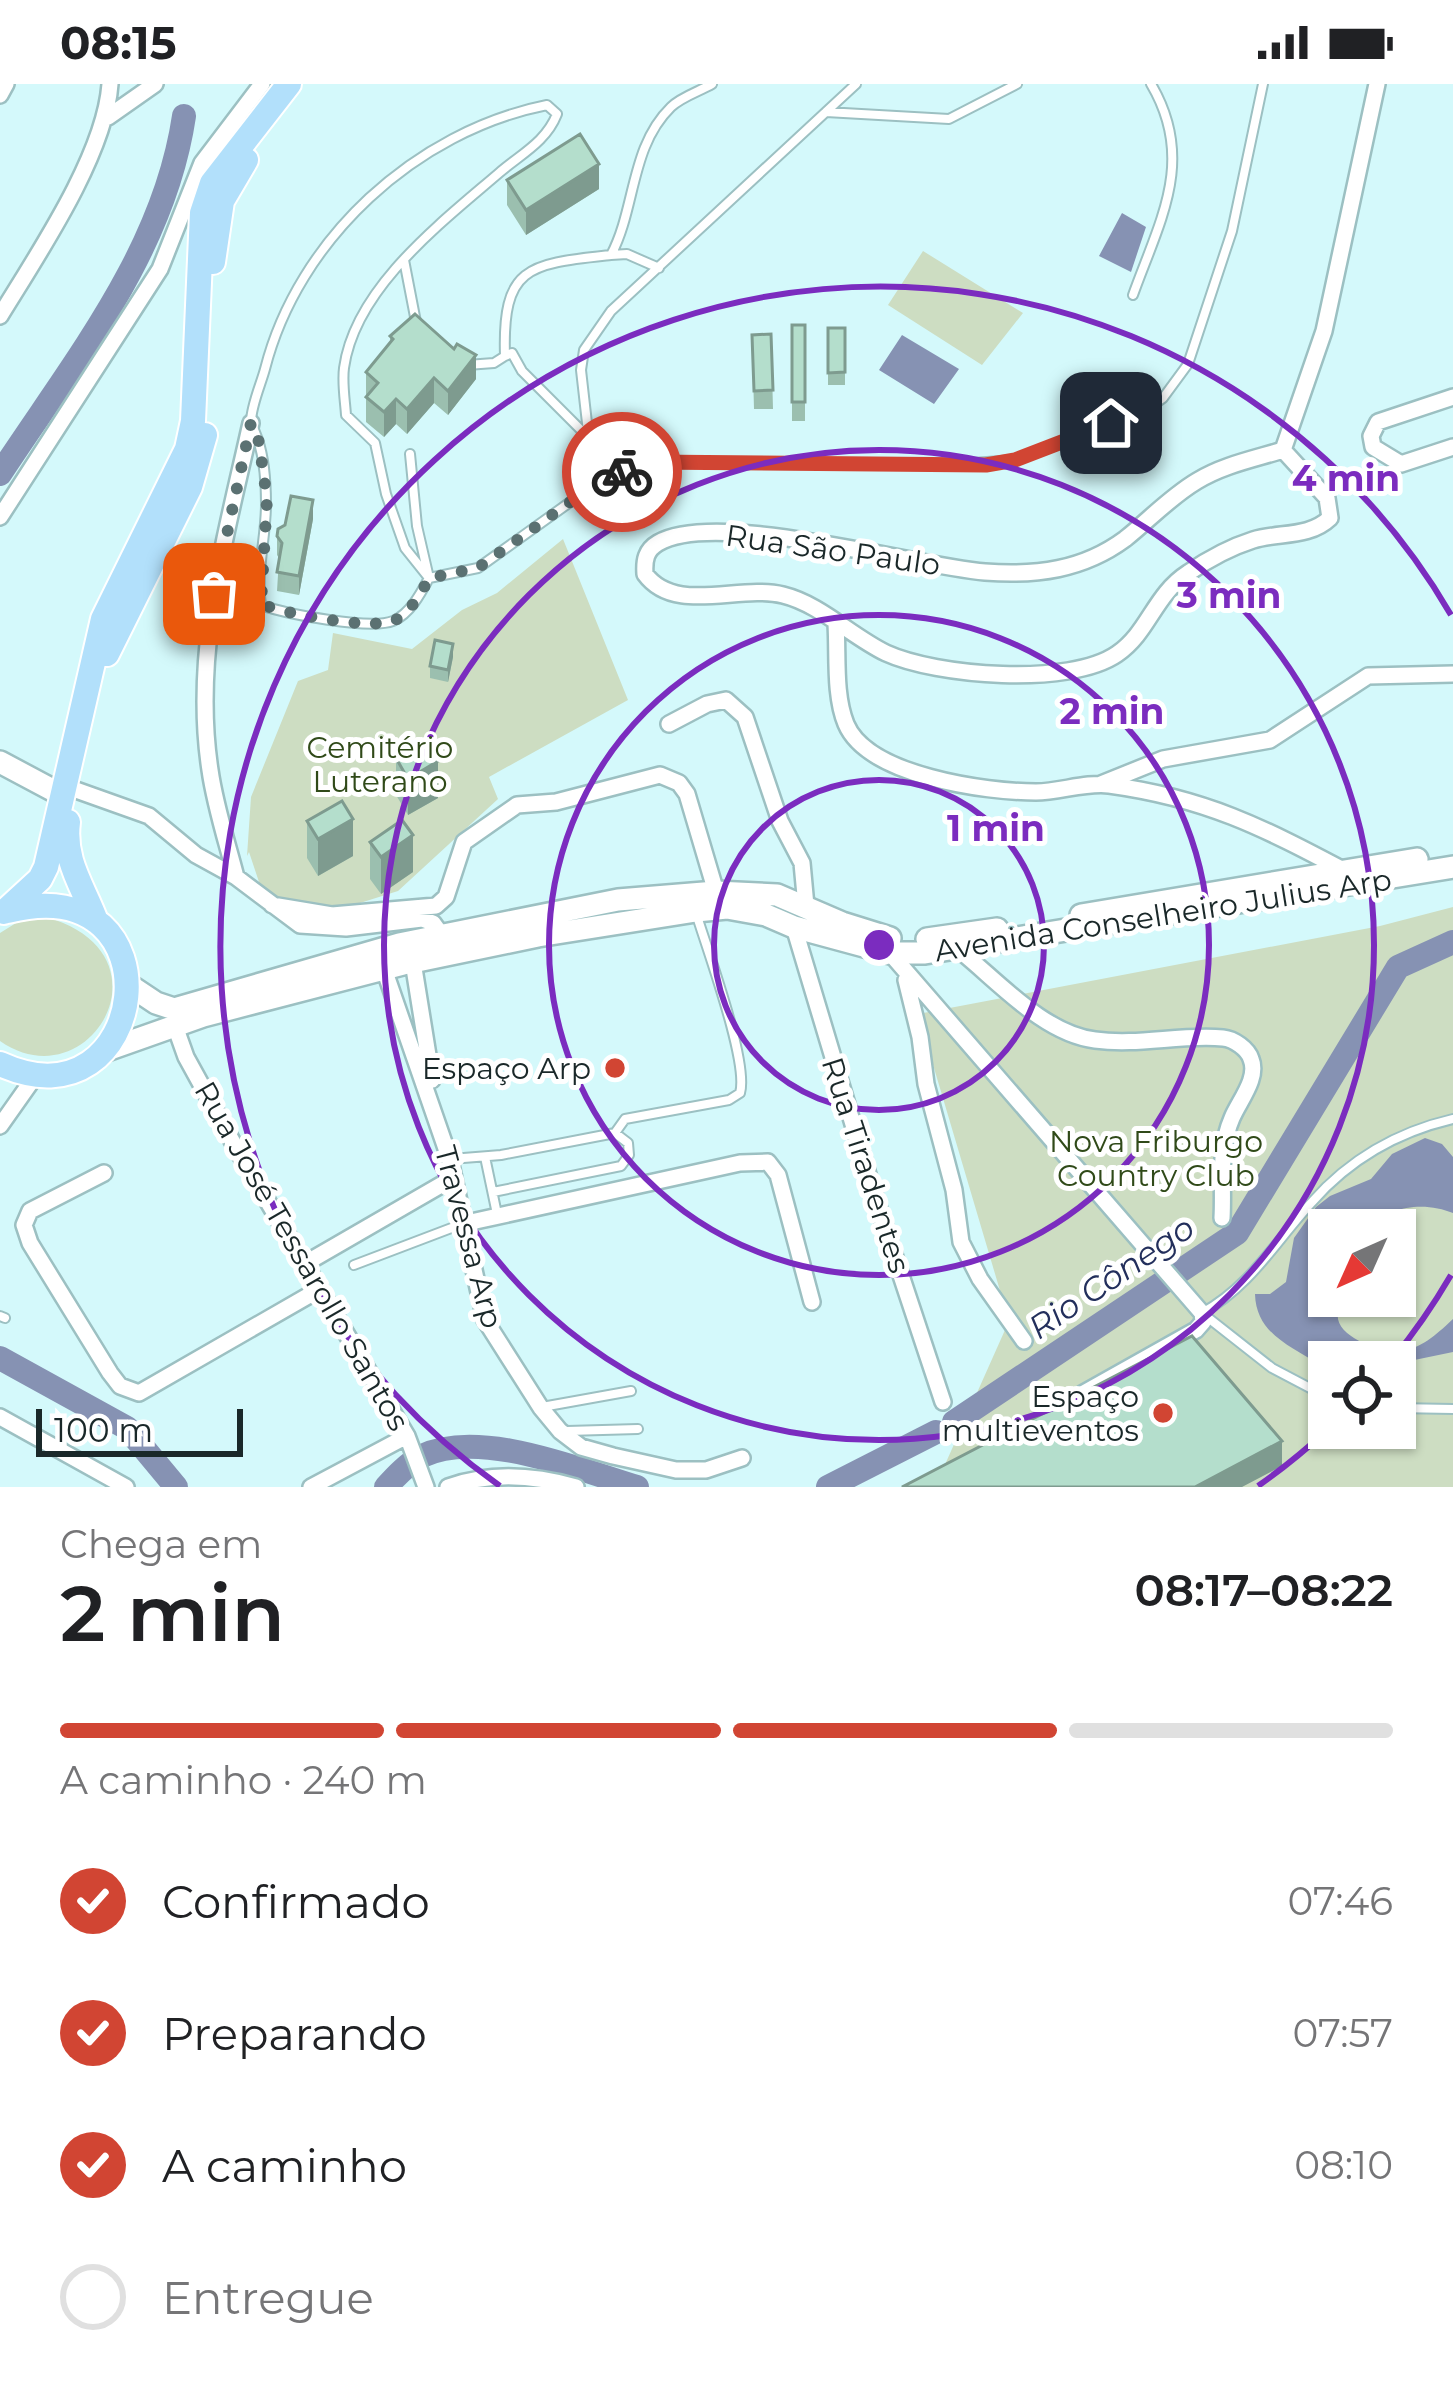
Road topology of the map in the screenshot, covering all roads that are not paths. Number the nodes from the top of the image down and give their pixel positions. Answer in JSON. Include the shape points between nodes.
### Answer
{"nodes":[{"id":1,"x":6,"y":84,"type":"edge"},
{"id":2,"x":110,"y":84,"type":"edge"},
{"id":3,"x":155,"y":84,"type":"edge"},
{"id":4,"x":262,"y":84,"type":"edge"},
{"id":5,"x":289,"y":84,"type":"edge"},
{"id":6,"x":308,"y":84,"type":"edge"},
{"id":7,"x":712,"y":84,"type":"edge"},
{"id":8,"x":856,"y":84,"type":"edge"},
{"id":9,"x":1017,"y":84,"type":"edge"},
{"id":10,"x":1151,"y":84,"type":"edge"},
{"id":11,"x":1263,"y":84,"type":"edge"},
{"id":12,"x":1377,"y":84,"type":"edge"},
{"id":13,"x":0,"y":95,"type":"edge"},
{"id":14,"x":826,"y":112,"type":"junction"},
{"id":15,"x":108,"y":117,"type":"junction"},
{"id":16,"x":610,"y":255,"type":"junction"},
{"id":17,"x":404,"y":258,"type":"junction"},
{"id":18,"x":659,"y":268,"type":"junction"},
{"id":19,"x":1133,"y":295,"type":"dead end"},
{"id":20,"x":0,"y":316,"type":"edge"},
{"id":21,"x":426,"y":337,"type":"edge"},
{"id":22,"x":506,"y":356,"type":"junction"},
{"id":23,"x":452,"y":359,"type":"edge"},
{"id":24,"x":1453,"y":400,"type":"edge"},
{"id":25,"x":1453,"y":414,"type":"edge"},
{"id":26,"x":251,"y":423,"type":"junction"},
{"id":27,"x":591,"y":440,"type":"junction"},
{"id":28,"x":1453,"y":447,"type":"edge"},
{"id":29,"x":1283,"y":450,"type":"junction"},
{"id":30,"x":410,"y":454,"type":"dead end"},
{"id":31,"x":650,"y":462,"type":"junction"},
{"id":32,"x":594,"y":485,"type":"junction"},
{"id":33,"x":0,"y":517,"type":"edge"},
{"id":34,"x":429,"y":578,"type":"junction"},
{"id":35,"x":836,"y":624,"type":"junction"},
{"id":36,"x":1453,"y":674,"type":"edge"},
{"id":37,"x":669,"y":724,"type":"dead end"},
{"id":38,"x":0,"y":762,"type":"edge"},
{"id":39,"x":1101,"y":784,"type":"junction"},
{"id":40,"x":68,"y":792,"type":"junction"},
{"id":41,"x":1453,"y":853,"type":"edge"},
{"id":42,"x":1453,"y":867,"type":"edge"},
{"id":43,"x":236,"y":878,"type":"junction"},
{"id":44,"x":1354,"y":878,"type":"junction"},
{"id":45,"x":716,"y":892,"type":"junction"},
{"id":46,"x":272,"y":904,"type":"junction"},
{"id":47,"x":806,"y":906,"type":"junction"},
{"id":48,"x":696,"y":911,"type":"junction"},
{"id":49,"x":2,"y":913,"type":"edge"},
{"id":50,"x":96,"y":921,"type":"junction"},
{"id":51,"x":794,"y":927,"type":"junction"},
{"id":52,"x":441,"y":934,"type":"junction"},
{"id":53,"x":993,"y":944,"type":"junction"},
{"id":54,"x":959,"y":950,"type":"junction"},
{"id":55,"x":890,"y":953,"type":"junction"},
{"id":56,"x":413,"y":962,"type":"junction"},
{"id":57,"x":384,"y":969,"type":"junction"},
{"id":58,"x":905,"y":974,"type":"junction"},
{"id":59,"x":992,"y":976,"type":"junction"},
{"id":60,"x":129,"y":986,"type":"junction"},
{"id":61,"x":175,"y":1026,"type":"junction"},
{"id":62,"x":104,"y":1051,"type":"junction"},
{"id":63,"x":0,"y":1064,"type":"edge"},
{"id":64,"x":36,"y":1075,"type":"junction"},
{"id":65,"x":437,"y":1119,"type":"junction"},
{"id":66,"x":1453,"y":1119,"type":"edge"},
{"id":67,"x":0,"y":1126,"type":"edge"},
{"id":68,"x":615,"y":1133,"type":"junction"},
{"id":69,"x":485,"y":1157,"type":"junction"},
{"id":70,"x":450,"y":1160,"type":"junction"},
{"id":71,"x":614,"y":1168,"type":"junction"},
{"id":72,"x":104,"y":1173,"type":"dead end"},
{"id":73,"x":453,"y":1178,"type":"junction"},
{"id":74,"x":616,"y":1189,"type":"junction"},
{"id":75,"x":493,"y":1192,"type":"junction"},
{"id":76,"x":497,"y":1216,"type":"junction"},
{"id":77,"x":1222,"y":1218,"type":"dead end"},
{"id":78,"x":462,"y":1224,"type":"junction"},
{"id":79,"x":306,"y":1263,"type":"junction"},
{"id":80,"x":354,"y":1265,"type":"dead end"},
{"id":81,"x":320,"y":1289,"type":"junction"},
{"id":82,"x":812,"y":1302,"type":"dead end"},
{"id":83,"x":1202,"y":1313,"type":"junction"},
{"id":84,"x":1024,"y":1341,"type":"dead end"},
{"id":85,"x":1308,"y":1387,"type":"edge"},
{"id":86,"x":631,"y":1391,"type":"dead end"},
{"id":87,"x":1075,"y":1397,"type":"edge"},
{"id":88,"x":943,"y":1402,"type":"dead end"},
{"id":89,"x":541,"y":1408,"type":"junction"},
{"id":90,"x":1416,"y":1408,"type":"edge"},
{"id":91,"x":1453,"y":1409,"type":"edge"},
{"id":92,"x":0,"y":1417,"type":"edge"},
{"id":93,"x":638,"y":1429,"type":"dead end"},
{"id":94,"x":560,"y":1431,"type":"junction"},
{"id":95,"x":406,"y":1436,"type":"junction"},
{"id":96,"x":742,"y":1458,"type":"dead end"},
{"id":97,"x":423,"y":1483,"type":"edge"},
{"id":98,"x":126,"y":1487,"type":"edge"},
{"id":99,"x":311,"y":1487,"type":"edge"},
{"id":100,"x":448,"y":1487,"type":"edge"},
{"id":101,"x":576,"y":1487,"type":"edge"}],
"edges":[{"from":1,"to":13,"type":"street"},
{"from":2,"to":15,"type":"street"},
{"from":3,"to":15,"type":"street"},
{"from":4,"to":33,"type":"street","via":[[202,163],[160,269]]},
{"from":5,"to":40,"type":"main road","via":[[212,183],[202,213],[187,449],[103,619]]},
{"from":6,"to":40,"type":"main road","via":[[223,201],[199,464],[105,660]]},
{"from":7,"to":16,"type":"lane","via":[[672,105],[650,137]]},
{"from":8,"to":14,"type":"lane"},
{"from":9,"to":14,"type":"lane","via":[[949,119]]},
{"from":10,"to":19,"type":"lane","via":[[1175,141],[1173,184]]},
{"from":11,"to":31,"type":"lane","via":[[1232,231],[1188,364],[1139,415],[986,465]]},
{"from":12,"to":29,"type":"street","via":[[1324,331]]},
{"from":14,"to":18,"type":"lane"},
{"from":15,"to":20,"type":"street"},
{"from":16,"to":18,"type":"lane"},
{"from":16,"to":22,"type":"lane","via":[[528,271],[511,290]]},
{"from":17,"to":21,"type":"lane"},
{"from":17,"to":26,"type":"lane","via":[[549,135],[557,115],[547,105],[431,147],[314,256],[287,304]]},
{"from":17,"to":34,"type":"lane","via":[[353,338],[344,369],[346,415],[375,443],[405,548]]},
{"from":18,"to":27,"type":"lane","via":[[611,311],[584,350]]},
{"from":22,"to":23,"type":"lane","via":[[473,367]]},
{"from":22,"to":27,"type":"lane","via":[[512,353]]},
{"from":24,"to":25,"type":"street"},
{"from":24,"to":28,"type":"street","via":[[1378,422],[1371,436],[1373,447],[1401,464]]},
{"from":26,"to":34,"type":"lane","via":[[267,499],[261,604],[377,625],[398,620]]},
{"from":26,"to":43,"type":"street","via":[[205,660],[209,769]]},
{"from":27,"to":31,"type":"lane"},
{"from":27,"to":32,"type":"lane"},
{"from":29,"to":35,"type":"street","via":[[1328,498],[1330,518],[1311,531],[1254,540],[1189,572],[1158,598],[1115,656],[1024,675],[946,670],[883,652]]},
{"from":29,"to":35,"type":"street","name":"Rua São Paulo","via":[[1198,479],[1122,541],[1065,569],[981,572],[701,533],[654,544],[644,558],[651,582],[675,595],[778,594]]},
{"from":30,"to":34,"type":"lane"},
{"from":31,"to":32,"type":"lane"},
{"from":32,"to":34,"type":"lane","via":[[478,568]]},
{"from":35,"to":39,"type":"street","via":[[842,708],[863,746],[914,773],[995,789]]},
{"from":36,"to":39,"type":"street","via":[[1368,676],[1270,740],[1163,760]]},
{"from":37,"to":47,"type":"street","via":[[726,700],[745,717],[779,821],[802,863]]},
{"from":38,"to":40,"type":"main road"},
{"from":39,"to":44,"type":"street","via":[[1182,797],[1244,819]]},
{"from":40,"to":43,"type":"street","via":[[149,815]]},
{"from":40,"to":49,"type":"main road","via":[[40,879]]},
{"from":40,"to":50,"type":"main road","via":[[66,849]]},
{"from":41,"to":44,"type":"main road","name":"Avenida Conselheiro Julius Arp"},
{"from":42,"to":44,"type":"main road","name":"Avenida Conselheiro Julius Arp"},
{"from":43,"to":46,"type":"street"},
{"from":44,"to":47,"type":"main road","name":"Avenida Conselheiro Julius Arp","via":[[939,938],[889,938]]},
{"from":44,"to":53,"type":"main road","name":"Avenida Conselheiro Julius Arp"},
{"from":45,"to":46,"type":"street","via":[[687,794],[660,775],[517,805],[464,842],[436,906],[332,916]]},
{"from":45,"to":47,"type":"main road","name":"Avenida Conselheiro Julius Arp","via":[[778,895]]},
{"from":45,"to":52,"type":"main road","name":"Avenida Conselheiro Julius Arp","via":[[618,900]]},
{"from":46,"to":52,"type":"street","via":[[313,928],[422,919]]},
{"from":48,"to":51,"type":"main road","name":"Avenida Conselheiro Julius Arp","via":[[766,914]]},
{"from":48,"to":56,"type":"main road","name":"Avenida Conselheiro Julius Arp"},
{"from":48,"to":68,"type":"lane","via":[[740,1093],[625,1119]]},
{"from":49,"to":50,"type":"main road","via":[[63,905]]},
{"from":50,"to":60,"type":"main road","via":[[122,954]]},
{"from":51,"to":55,"type":"main road","name":"Avenida Conselheiro Julius Arp"},
{"from":51,"to":88,"type":"street","name":"Rua Tiradentes"},
{"from":52,"to":60,"type":"main road","name":"Avenida Conselheiro Julius Arp","via":[[174,1009]]},
{"from":53,"to":54,"type":"main road","name":"Avenida Conselheiro Julius Arp"},
{"from":53,"to":59,"type":"street"},
{"from":54,"to":55,"type":"main road","name":"Avenida Conselheiro Julius Arp"},
{"from":54,"to":59,"type":"street"},
{"from":55,"to":58,"type":"street"},
{"from":56,"to":57,"type":"main road","name":"Avenida Conselheiro Julius Arp"},
{"from":56,"to":65,"type":"street","name":"Travessa Arp"},
{"from":57,"to":61,"type":"main road","name":"Avenida Conselheiro Julius Arp"},
{"from":57,"to":65,"type":"street","name":"Travessa Arp"},
{"from":58,"to":83,"type":"street"},
{"from":58,"to":84,"type":"street","via":[[962,1242]]},
{"from":59,"to":77,"type":"street","via":[[1051,1024],[1090,1040],[1228,1038],[1242,1047],[1252,1079],[1223,1147]]},
{"from":60,"to":62,"type":"main road","via":[[123,1021]]},
{"from":61,"to":62,"type":"main road","name":"Avenida Conselheiro Julius Arp"},
{"from":61,"to":79,"type":"street","name":"Rua José Tessarollo Santos"},
{"from":62,"to":64,"type":"main road","via":[[73,1070]]},
{"from":63,"to":64,"type":"main road"},
{"from":64,"to":67,"type":"street"},
{"from":65,"to":70,"type":"street","name":"Travessa Arp"},
{"from":66,"to":83,"type":"lane","via":[[1355,1160],[1246,1283]]},
{"from":68,"to":69,"type":"lane"},
{"from":68,"to":71,"type":"lane","via":[[626,1138],[629,1155]]},
{"from":69,"to":70,"type":"lane"},
{"from":69,"to":75,"type":"lane"},
{"from":70,"to":73,"type":"street","name":"Travessa Arp"},
{"from":71,"to":74,"type":"lane"},
{"from":71,"to":75,"type":"lane"},
{"from":72,"to":81,"type":"street","via":[[30,1210],[24,1225],[120,1386],[139,1394]]},
{"from":73,"to":78,"type":"street","name":"Travessa Arp"},
{"from":73,"to":79,"type":"street"},
{"from":74,"to":76,"type":"street"},
{"from":74,"to":82,"type":"street","via":[[768,1162]]},
{"from":75,"to":76,"type":"lane"},
{"from":76,"to":78,"type":"street"},
{"from":78,"to":80,"type":"lane"},
{"from":78,"to":89,"type":"street","name":"Travessa Arp","via":[[485,1320]]},
{"from":79,"to":81,"type":"street","name":"Rua José Tessarollo Santos"},
{"from":81,"to":95,"type":"street","name":"Rua José Tessarollo Santos"},
{"from":83,"to":85,"type":"lane"},
{"from":83,"to":87,"type":"street","via":[[1196,1330]]},
{"from":86,"to":89,"type":"lane"},
{"from":89,"to":94,"type":"street","name":"Travessa Arp"},
{"from":90,"to":91,"type":"lane"},
{"from":92,"to":98,"type":"street"},
{"from":93,"to":94,"type":"lane"},
{"from":94,"to":96,"type":"street","name":"Travessa Arp","via":[[581,1447],[676,1470]]},
{"from":95,"to":97,"type":"street","name":"Rua José Tessarollo Santos"},
{"from":95,"to":99,"type":"street"},
{"from":100,"to":101,"type":"street","via":[[507,1476]]}]}
